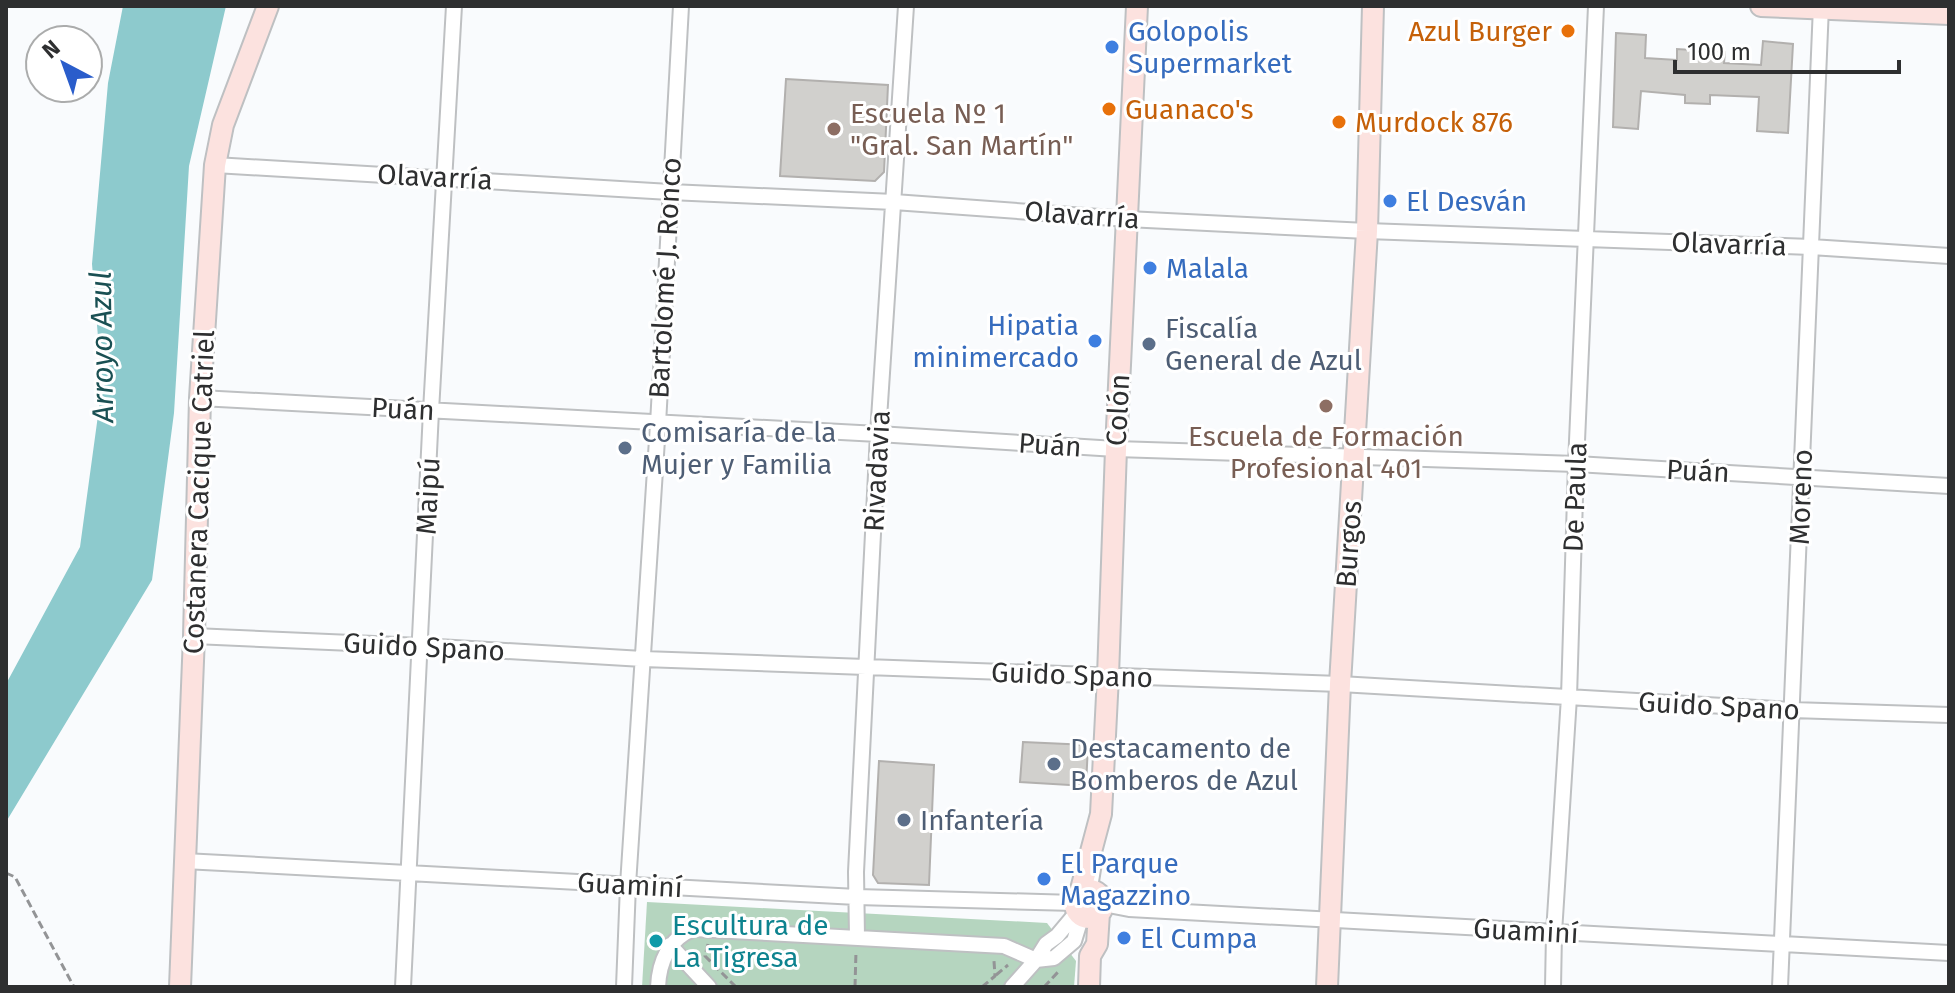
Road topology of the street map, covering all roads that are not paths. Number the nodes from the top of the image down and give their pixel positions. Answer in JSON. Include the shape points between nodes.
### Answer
{"nodes":[{"id":1,"x":268,"y":6,"type":"edge"},
{"id":2,"x":454,"y":6,"type":"edge"},
{"id":3,"x":681,"y":6,"type":"edge"},
{"id":4,"x":906,"y":6,"type":"edge"},
{"id":5,"x":1137,"y":6,"type":"edge"},
{"id":6,"x":1373,"y":6,"type":"edge"},
{"id":7,"x":1596,"y":6,"type":"edge"},
{"id":8,"x":1761,"y":6,"type":"edge"},
{"id":9,"x":1821,"y":8,"type":"edge"},
{"id":10,"x":1949,"y":14,"type":"edge"},
{"id":11,"x":215,"y":165,"type":"junction"},
{"id":12,"x":444,"y":178,"type":"junction"},
{"id":13,"x":670,"y":192,"type":"junction"},
{"id":14,"x":894,"y":202,"type":"junction"},
{"id":15,"x":1127,"y":219,"type":"junction"},
{"id":16,"x":1367,"y":231,"type":"junction"},
{"id":17,"x":1586,"y":239,"type":"junction"},
{"id":18,"x":1811,"y":247,"type":"junction"},
{"id":19,"x":1949,"y":256,"type":"edge"},
{"id":20,"x":200,"y":398,"type":"junction"},
{"id":21,"x":431,"y":411,"type":"junction"},
{"id":22,"x":658,"y":424,"type":"junction"},
{"id":23,"x":878,"y":434,"type":"junction"},
{"id":24,"x":1116,"y":449,"type":"junction"},
{"id":25,"x":1354,"y":457,"type":"junction"},
{"id":26,"x":1576,"y":464,"type":"junction"},
{"id":27,"x":1802,"y":477,"type":"junction"},
{"id":28,"x":1949,"y":486,"type":"edge"},
{"id":29,"x":194,"y":636,"type":"junction"},
{"id":30,"x":421,"y":646,"type":"junction"},
{"id":31,"x":643,"y":659,"type":"junction"},
{"id":32,"x":867,"y":667,"type":"junction"},
{"id":33,"x":1108,"y":676,"type":"junction"},
{"id":34,"x":1340,"y":684,"type":"junction"},
{"id":35,"x":1569,"y":697,"type":"junction"},
{"id":36,"x":1792,"y":710,"type":"junction"},
{"id":37,"x":1949,"y":715,"type":"edge"},
{"id":38,"x":184,"y":861,"type":"junction"},
{"id":39,"x":408,"y":873,"type":"junction"},
{"id":40,"x":628,"y":885,"type":"junction"},
{"id":41,"x":857,"y":897,"type":"junction"},
{"id":42,"x":1087,"y":906,"type":"junction"},
{"id":43,"x":1329,"y":921,"type":"junction"},
{"id":44,"x":1554,"y":933,"type":"junction"},
{"id":45,"x":857,"y":937,"type":"junction"},
{"id":46,"x":1781,"y":944,"type":"junction"},
{"id":47,"x":670,"y":945,"type":"junction"},
{"id":48,"x":1949,"y":953,"type":"edge"},
{"id":49,"x":1036,"y":960,"type":"junction"},
{"id":50,"x":180,"y":987,"type":"edge"},
{"id":51,"x":403,"y":987,"type":"edge"},
{"id":52,"x":624,"y":987,"type":"edge"},
{"id":53,"x":658,"y":987,"type":"edge"},
{"id":54,"x":709,"y":987,"type":"edge"},
{"id":55,"x":1012,"y":987,"type":"edge"},
{"id":56,"x":1089,"y":987,"type":"edge"},
{"id":57,"x":1327,"y":987,"type":"edge"},
{"id":58,"x":1553,"y":987,"type":"edge"},
{"id":59,"x":1780,"y":987,"type":"edge"}],
"edges":[{"from":1,"to":11,"type":"main road","name":"Costanera Cacique Catriel","via":[[223,125]]},
{"from":2,"to":12,"type":"street","name":"Maipú"},
{"from":3,"to":13,"type":"street","name":"Bartolomé J. Ronco"},
{"from":4,"to":14,"type":"street","name":"Rivadavia"},
{"from":5,"to":15,"type":"main road","name":"Colón"},
{"from":6,"to":16,"type":"main road","name":"Burgos"},
{"from":7,"to":17,"type":"street","name":"De Paula"},
{"from":8,"to":9,"type":"main road"},
{"from":9,"to":10,"type":"main road"},
{"from":9,"to":18,"type":"street","name":"Moreno"},
{"from":11,"to":12,"type":"street","name":"Olavarría"},
{"from":11,"to":20,"type":"main road","name":"Costanera Cacique Catriel"},
{"from":12,"to":13,"type":"street","name":"Olavarría"},
{"from":12,"to":21,"type":"street","name":"Maipú"},
{"from":13,"to":14,"type":"street","name":"Olavarría"},
{"from":13,"to":22,"type":"street","name":"Bartolomé J. Ronco"},
{"from":14,"to":15,"type":"street","name":"Olavarría"},
{"from":14,"to":23,"type":"street","name":"Rivadavia"},
{"from":15,"to":16,"type":"street","name":"Olavarría"},
{"from":15,"to":24,"type":"main road","name":"Colón"},
{"from":16,"to":17,"type":"street","name":"Olavarría"},
{"from":16,"to":25,"type":"main road","name":"Burgos"},
{"from":17,"to":18,"type":"street","name":"Olavarría"},
{"from":17,"to":26,"type":"street","name":"De Paula"},
{"from":18,"to":19,"type":"street","name":"Olavarría"},
{"from":18,"to":27,"type":"street","name":"Moreno"},
{"from":20,"to":21,"type":"street","name":"Puán"},
{"from":20,"to":29,"type":"main road","name":"Costanera Cacique Catriel"},
{"from":21,"to":22,"type":"street","name":"Puán"},
{"from":21,"to":30,"type":"street","name":"Maipú"},
{"from":22,"to":23,"type":"street","name":"Puán"},
{"from":22,"to":31,"type":"street","name":"Bartolomé J. Ronco"},
{"from":23,"to":24,"type":"street","name":"Puán"},
{"from":23,"to":32,"type":"street","name":"Rivadavia"},
{"from":24,"to":25,"type":"street","name":"Puán"},
{"from":24,"to":33,"type":"main road","name":"Colón"},
{"from":25,"to":26,"type":"street","name":"Puán"},
{"from":25,"to":34,"type":"main road","name":"Burgos"},
{"from":26,"to":27,"type":"street","name":"Puán"},
{"from":26,"to":35,"type":"street","name":"De Paula"},
{"from":27,"to":28,"type":"street","name":"Puán"},
{"from":27,"to":36,"type":"street","name":"Moreno"},
{"from":29,"to":30,"type":"street","name":"Guido Spano"},
{"from":29,"to":38,"type":"main road","name":"Costanera Cacique Catriel"},
{"from":30,"to":31,"type":"street","name":"Guido Spano"},
{"from":30,"to":39,"type":"street","name":"Maipú"},
{"from":31,"to":32,"type":"street","name":"Guido Spano"},
{"from":31,"to":40,"type":"street","name":"Bartolomé J. Ronco"},
{"from":32,"to":33,"type":"street","name":"Guido Spano"},
{"from":32,"to":41,"type":"street","name":"Rivadavia"},
{"from":33,"to":34,"type":"street","name":"Guido Spano"},
{"from":33,"to":42,"type":"main road","name":"Colón","via":[[1101,814]]},
{"from":34,"to":35,"type":"street","name":"Guido Spano"},
{"from":34,"to":43,"type":"main road","name":"Burgos"},
{"from":35,"to":36,"type":"street","name":"Guido Spano"},
{"from":35,"to":44,"type":"street","name":"De Paula"},
{"from":36,"to":37,"type":"street","name":"Guido Spano"},
{"from":36,"to":46,"type":"street","name":"Moreno"},
{"from":38,"to":39,"type":"street","name":"Guaminí"},
{"from":38,"to":50,"type":"main road","name":"Costanera Cacique Catriel"},
{"from":39,"to":40,"type":"street","name":"Guaminí"},
{"from":39,"to":51,"type":"street","name":"Maipú"},
{"from":40,"to":41,"type":"street","name":"Guaminí"},
{"from":40,"to":52,"type":"street","name":"Bartolomé J. Ronco"},
{"from":41,"to":42,"type":"street","name":"Guaminí"},
{"from":41,"to":45,"type":"street","name":"Rivadavia"},
{"from":42,"to":43,"type":"street","name":"Guaminí"},
{"from":42,"to":49,"type":"street"},
{"from":42,"to":56,"type":"main road"},
{"from":43,"to":44,"type":"street","name":"Guaminí"},
{"from":43,"to":57,"type":"main road","name":"Burgos"},
{"from":44,"to":46,"type":"street","name":"Guaminí"},
{"from":44,"to":58,"type":"street","name":"De Paula"},
{"from":45,"to":47,"type":"street","via":[[694,929]]},
{"from":45,"to":49,"type":"street","via":[[1004,946]]},
{"from":46,"to":48,"type":"street","name":"Guaminí"},
{"from":46,"to":59,"type":"street","name":"Moreno"},
{"from":47,"to":53,"type":"street"},
{"from":47,"to":54,"type":"street"},
{"from":49,"to":55,"type":"street"}]}
